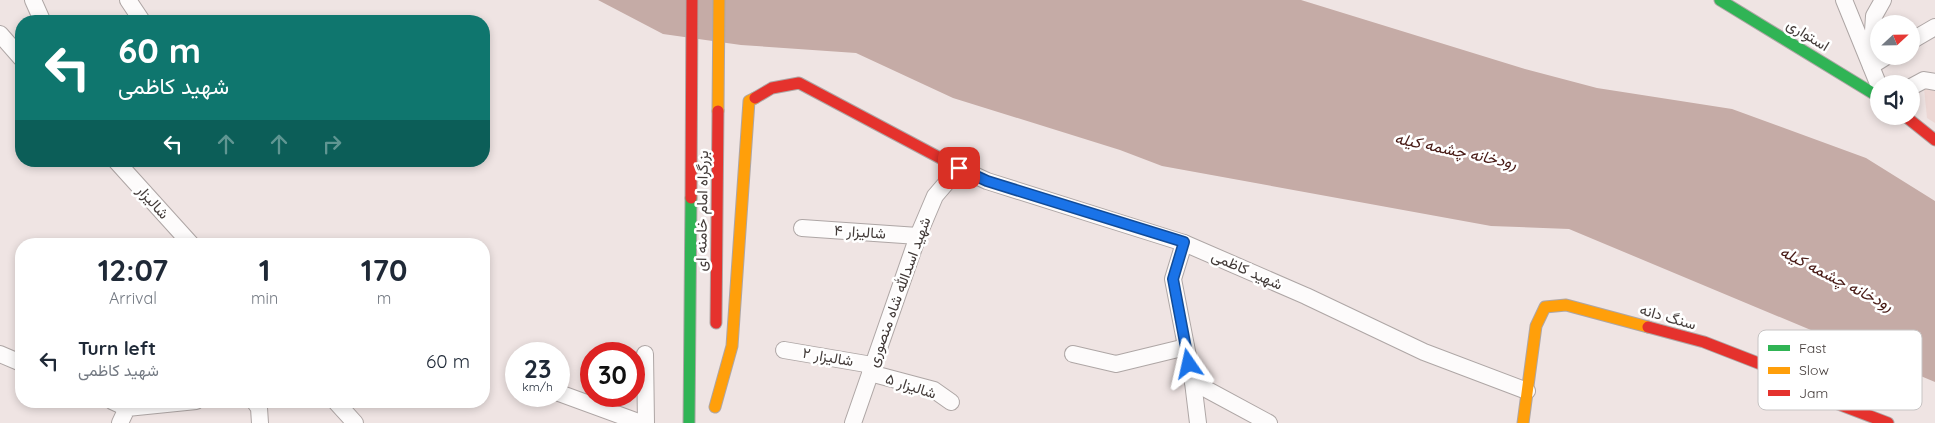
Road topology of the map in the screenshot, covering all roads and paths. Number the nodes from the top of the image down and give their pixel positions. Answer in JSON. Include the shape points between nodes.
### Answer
{"nodes":[{"id":1,"x":32,"y":0,"type":"edge"},
{"id":2,"x":128,"y":0,"type":"edge"},
{"id":3,"x":692,"y":0,"type":"edge"},
{"id":4,"x":719,"y":0,"type":"edge"},
{"id":5,"x":1720,"y":0,"type":"edge"},
{"id":6,"x":1844,"y":0,"type":"edge"},
{"id":7,"x":1883,"y":0,"type":"edge"},
{"id":8,"x":40,"y":15,"type":"edge"},
{"id":9,"x":138,"y":15,"type":"edge"},
{"id":10,"x":1935,"y":27,"type":"edge"},
{"id":11,"x":0,"y":34,"type":"edge"},
{"id":12,"x":1920,"y":36,"type":"edge"},
{"id":13,"x":15,"y":51,"type":"edge"},
{"id":14,"x":1871,"y":66,"type":"junction"},
{"id":15,"x":1875,"y":75,"type":"edge"},
{"id":16,"x":1920,"y":82,"type":"edge"},
{"id":17,"x":1935,"y":82,"type":"edge"},
{"id":18,"x":1870,"y":91,"type":"edge"},
{"id":19,"x":1916,"y":125,"type":"edge"},
{"id":20,"x":1935,"y":140,"type":"edge"},
{"id":21,"x":121,"y":167,"type":"edge"},
{"id":22,"x":959,"y":168,"type":"junction"},
{"id":23,"x":802,"y":228,"type":"dead end"},
{"id":24,"x":918,"y":236,"type":"junction"},
{"id":25,"x":186,"y":238,"type":"edge"},
{"id":26,"x":1184,"y":242,"type":"junction"},
{"id":27,"x":690,"y":278,"type":"junction"},
{"id":28,"x":716,"y":339,"type":"dead end"},
{"id":29,"x":1186,"y":346,"type":"junction"},
{"id":30,"x":784,"y":350,"type":"dead end"},
{"id":31,"x":0,"y":354,"type":"edge"},
{"id":32,"x":645,"y":354,"type":"dead end"},
{"id":33,"x":1074,"y":354,"type":"dead end"},
{"id":34,"x":716,"y":358,"type":"dead end"},
{"id":35,"x":15,"y":360,"type":"edge"},
{"id":36,"x":1758,"y":363,"type":"edge"},
{"id":37,"x":871,"y":369,"type":"junction"},
{"id":38,"x":1193,"y":382,"type":"junction"},
{"id":39,"x":1527,"y":391,"type":"junction"},
{"id":40,"x":570,"y":397,"type":"edge"},
{"id":41,"x":951,"y":402,"type":"dead end"},
{"id":42,"x":127,"y":408,"type":"edge"},
{"id":43,"x":259,"y":408,"type":"edge"},
{"id":44,"x":341,"y":408,"type":"edge"},
{"id":45,"x":1854,"y":410,"type":"edge"},
{"id":46,"x":120,"y":423,"type":"edge"},
{"id":47,"x":260,"y":423,"type":"edge"},
{"id":48,"x":355,"y":423,"type":"edge"},
{"id":49,"x":641,"y":423,"type":"edge"},
{"id":50,"x":646,"y":423,"type":"edge"},
{"id":51,"x":678,"y":423,"type":"edge"},
{"id":52,"x":689,"y":423,"type":"edge"},
{"id":53,"x":853,"y":423,"type":"edge"},
{"id":54,"x":1198,"y":423,"type":"edge"},
{"id":55,"x":1269,"y":423,"type":"edge"},
{"id":56,"x":1523,"y":423,"type":"edge"},
{"id":57,"x":1888,"y":423,"type":"edge"}],
"edges":[{"from":1,"to":8,"type":"street"},
{"from":2,"to":9,"type":"street"},
{"from":3,"to":27,"type":"main road","name":"بزرگراه امام خامنه ای"},
{"from":4,"to":28,"type":"main road","name":"بزرگراه امام خامنه ای"},
{"from":5,"to":18,"type":"main road","name":"استواری"},
{"from":6,"to":14,"type":"street"},
{"from":7,"to":14,"type":"street","via":[[1874,16]]},
{"from":10,"to":12,"type":"street"},
{"from":11,"to":13,"type":"street"},
{"from":14,"to":15,"type":"street"},
{"from":16,"to":17,"type":"street"},
{"from":19,"to":20,"type":"main road"},
{"from":21,"to":25,"type":"street","name":"شالیزار"},
{"from":22,"to":24,"type":"street","name":"شهید اسدالله شاه منصوری","via":[[935,196]]},
{"from":22,"to":26,"type":"street","name":"شهید کاظمی","via":[[987,181]]},
{"from":22,"to":34,"type":"main road","via":[[799,83],[772,88],[749,101],[732,346],[715,411]]},
{"from":23,"to":24,"type":"street","name":"شالیزار ۴"},
{"from":24,"to":37,"type":"street","name":"شهید اسدالله شاه منصوری"},
{"from":26,"to":29,"type":"street","via":[[1173,279]]},
{"from":26,"to":39,"type":"street","name":"شهید کاظمی","via":[[1424,352]]},
{"from":27,"to":51,"type":"main road"},
{"from":27,"to":52,"type":"main road","name":"بزرگراه امام خامنه ای"},
{"from":29,"to":33,"type":"street","via":[[1116,364]]},
{"from":29,"to":38,"type":"street"},
{"from":30,"to":37,"type":"street","name":"شالیزار ۲"},
{"from":31,"to":35,"type":"street"},
{"from":32,"to":50,"type":"street"},
{"from":36,"to":39,"type":"main road","name":"سنگ دانه","via":[[1704,342],[1566,305],[1545,307],[1536,326]]},
{"from":37,"to":41,"type":"street","name":"شالیزار ۵","via":[[934,390]]},
{"from":37,"to":53,"type":"street","name":"شهید اسدالله شاه منصوری"},
{"from":38,"to":54,"type":"street"},
{"from":38,"to":55,"type":"street"},
{"from":39,"to":56,"type":"main road","name":"سنگ دانه"},
{"from":40,"to":49,"type":"street"},
{"from":42,"to":46,"type":"street"},
{"from":43,"to":47,"type":"street"},
{"from":44,"to":48,"type":"street"},
{"from":45,"to":57,"type":"main road","name":"سنگ دانه"}]}
